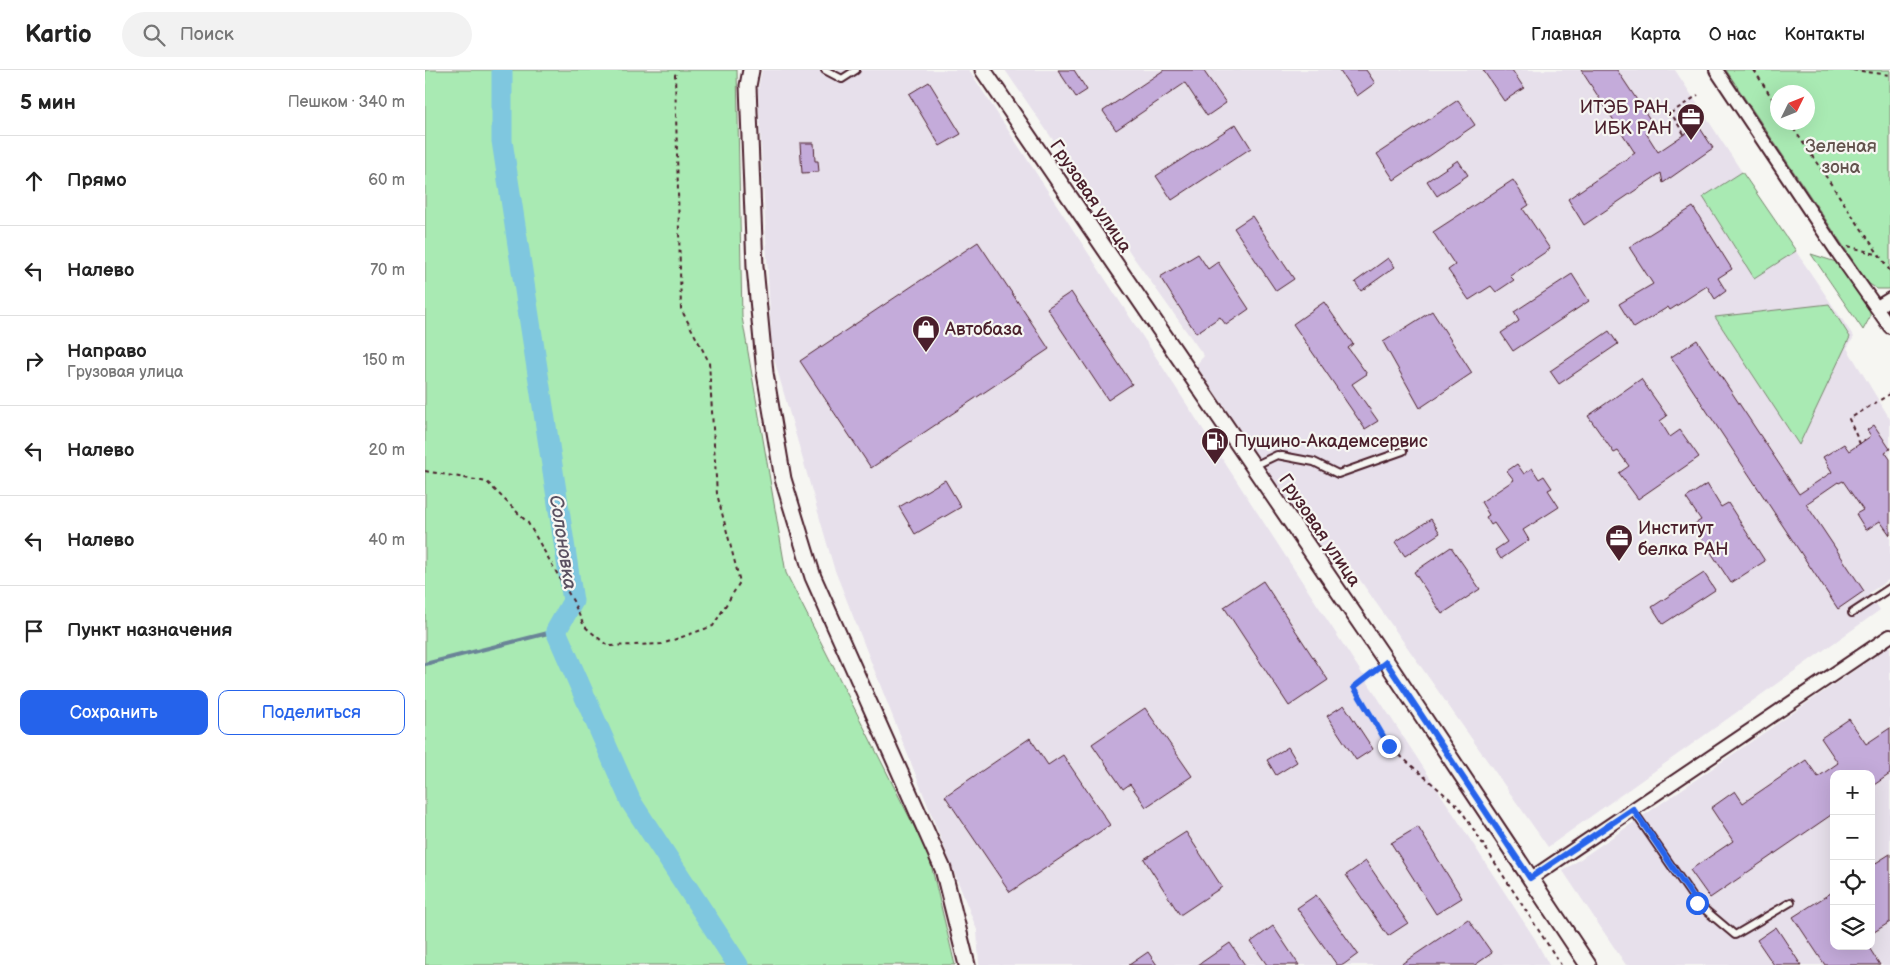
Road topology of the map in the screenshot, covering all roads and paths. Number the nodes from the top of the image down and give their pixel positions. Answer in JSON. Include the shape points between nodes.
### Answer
{"nodes":[{"id":1,"x":678,"y":70,"type":"edge"},
{"id":2,"x":751,"y":70,"type":"edge"},
{"id":3,"x":825,"y":70,"type":"edge"},
{"id":4,"x":856,"y":70,"type":"edge"},
{"id":5,"x":983,"y":70,"type":"edge"},
{"id":6,"x":1716,"y":70,"type":"edge"},
{"id":7,"x":1754,"y":70,"type":"edge"},
{"id":8,"x":1853,"y":70,"type":"edge"},
{"id":9,"x":1890,"y":75,"type":"edge"},
{"id":10,"x":1698,"y":95,"type":"dead end"},
{"id":11,"x":1770,"y":95,"type":"edge"},
{"id":12,"x":1794,"y":130,"type":"edge"},
{"id":13,"x":1684,"y":134,"type":"dead end"},
{"id":14,"x":1848,"y":246,"type":"dead end"},
{"id":15,"x":1879,"y":255,"type":"junction"},
{"id":16,"x":1890,"y":271,"type":"edge"},
{"id":17,"x":1890,"y":298,"type":"edge"},
{"id":18,"x":1877,"y":307,"type":"junction"},
{"id":19,"x":1890,"y":327,"type":"edge"},
{"id":20,"x":1890,"y":394,"type":"edge"},
{"id":21,"x":1860,"y":444,"type":"dead end"},
{"id":22,"x":1403,"y":451,"type":"dead end"},
{"id":23,"x":1253,"y":466,"type":"junction"},
{"id":24,"x":425,"y":471,"type":"edge"},
{"id":25,"x":1890,"y":588,"type":"edge"},
{"id":26,"x":1852,"y":613,"type":"dead end"},
{"id":27,"x":1890,"y":636,"type":"edge"},
{"id":28,"x":1386,"y":662,"type":"junction"},
{"id":29,"x":1633,"y":809,"type":"junction"},
{"id":30,"x":1530,"y":878,"type":"junction"},
{"id":31,"x":1791,"y":902,"type":"dead end"},
{"id":32,"x":967,"y":965,"type":"edge"},
{"id":33,"x":1561,"y":965,"type":"edge"},
{"id":34,"x":1588,"y":965,"type":"edge"}],
"edges":[{"from":1,"to":24,"type":"path","via":[[675,75],[681,309],[709,362],[717,494],[740,582],[713,626],[662,644],[608,646],[584,626],[528,523],[487,482]]},
{"from":2,"to":32,"type":"street","via":[[747,86],[755,267],[765,373],[783,478],[813,577],[943,869]]},
{"from":3,"to":4,"type":"lane","via":[[842,79]]},
{"from":5,"to":23,"type":"street","name":"Грузовая улица"},
{"from":6,"to":18,"type":"street"},
{"from":7,"to":11,"type":"path"},
{"from":8,"to":9,"type":"path"},
{"from":10,"to":13,"type":"path","via":[[1671,113]]},
{"from":12,"to":15,"type":"path"},
{"from":14,"to":15,"type":"path"},
{"from":15,"to":16,"type":"path"},
{"from":17,"to":18,"type":"street"},
{"from":18,"to":19,"type":"street"},
{"from":20,"to":21,"type":"path","via":[[1849,419]]},
{"from":22,"to":23,"type":"lane","via":[[1338,474],[1314,462],[1277,455]]},
{"from":23,"to":28,"type":"street","name":"Грузовая улица"},
{"from":25,"to":26,"type":"lane"},
{"from":27,"to":29,"type":"street"},
{"from":28,"to":30,"type":"street","name":"Грузовая улица"},
{"from":28,"to":33,"type":"path","via":[[1354,687],[1389,746],[1459,808]]},
{"from":29,"to":30,"type":"street"},
{"from":29,"to":31,"type":"lane","via":[[1697,903],[1735,934]]},
{"from":30,"to":34,"type":"street","name":"Грузовая улица"}]}
